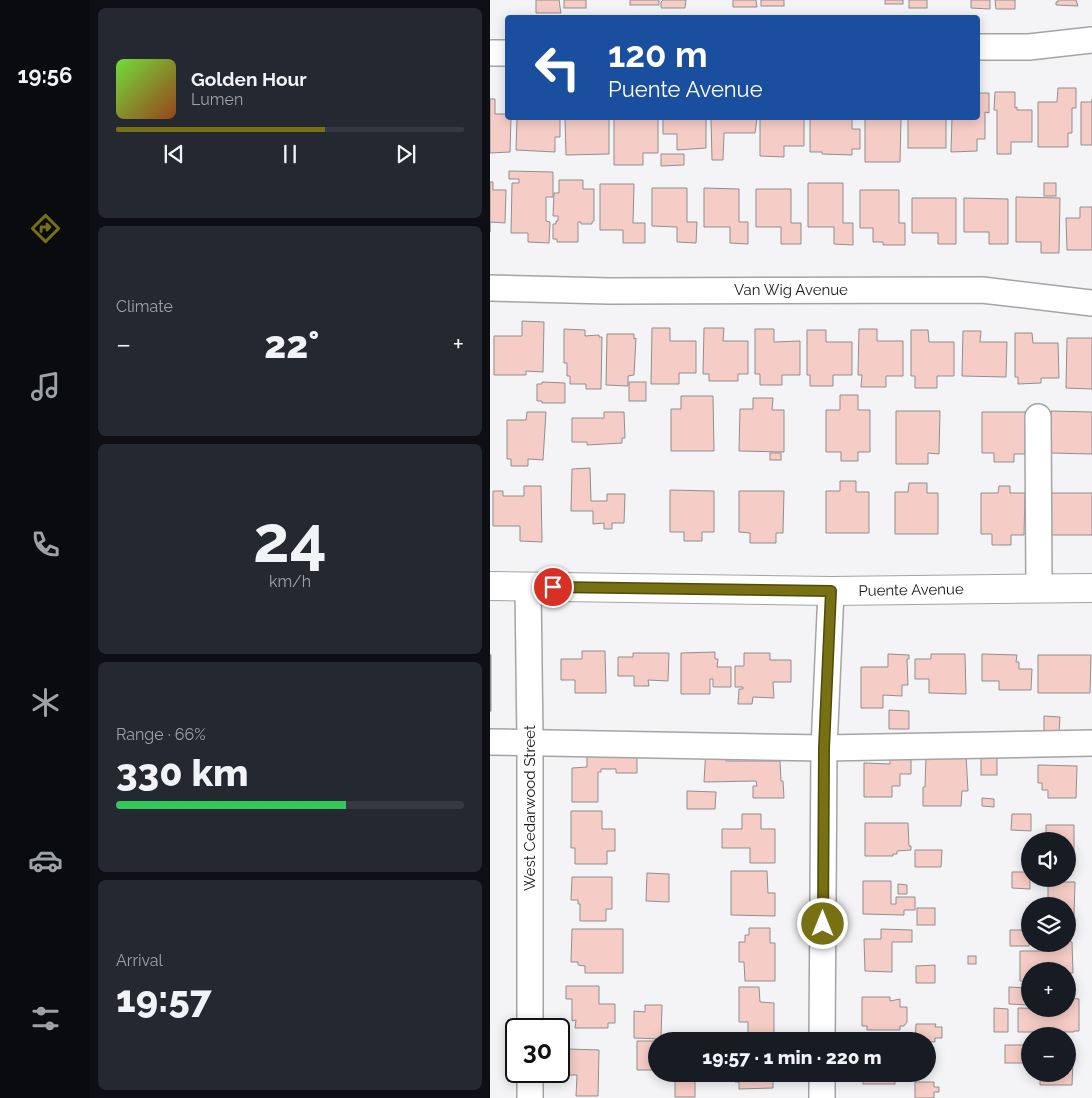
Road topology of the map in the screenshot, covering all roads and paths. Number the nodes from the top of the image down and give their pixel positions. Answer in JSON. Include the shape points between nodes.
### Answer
{"nodes":[{"id":1,"x":1092,"y":40,"type":"edge"},
{"id":2,"x":980,"y":47,"type":"edge"},
{"id":3,"x":490,"y":53,"type":"edge"},
{"id":4,"x":505,"y":53,"type":"edge"},
{"id":5,"x":490,"y":288,"type":"edge"},
{"id":6,"x":1092,"y":303,"type":"edge"},
{"id":7,"x":1038,"y":417,"type":"dead end"},
{"id":8,"x":490,"y":586,"type":"edge"},
{"id":9,"x":528,"y":586,"type":"junction"},
{"id":10,"x":1039,"y":588,"type":"junction"},
{"id":11,"x":1092,"y":588,"type":"edge"},
{"id":12,"x":831,"y":591,"type":"junction"},
{"id":13,"x":490,"y":742,"type":"edge"},
{"id":14,"x":530,"y":742,"type":"junction"},
{"id":15,"x":1092,"y":743,"type":"edge"},
{"id":16,"x":824,"y":748,"type":"junction"},
{"id":17,"x":530,"y":1018,"type":"edge"},
{"id":18,"x":822,"y":1032,"type":"edge"},
{"id":19,"x":822,"y":1082,"type":"edge"},
{"id":20,"x":530,"y":1083,"type":"edge"},
{"id":21,"x":530,"y":1098,"type":"edge"},
{"id":22,"x":822,"y":1098,"type":"edge"}],
"edges":[{"from":1,"to":2,"type":"street","via":[[1029,48]]},
{"from":3,"to":4,"type":"street"},
{"from":5,"to":6,"type":"street","name":"Van Wig Avenue","via":[[608,291],[982,290]]},
{"from":7,"to":10,"type":"street"},
{"from":8,"to":9,"type":"main road","name":"Puente Avenue"},
{"from":9,"to":12,"type":"main road","name":"Puente Avenue"},
{"from":9,"to":14,"type":"street","name":"West Cedarwood Street"},
{"from":10,"to":11,"type":"main road","name":"Puente Avenue"},
{"from":10,"to":12,"type":"main road","name":"Puente Avenue"},
{"from":12,"to":16,"type":"street"},
{"from":13,"to":14,"type":"street"},
{"from":14,"to":16,"type":"street"},
{"from":14,"to":17,"type":"street","name":"West Cedarwood Street"},
{"from":15,"to":16,"type":"street"},
{"from":16,"to":18,"type":"street"},
{"from":19,"to":22,"type":"street"},
{"from":20,"to":21,"type":"street"}]}
